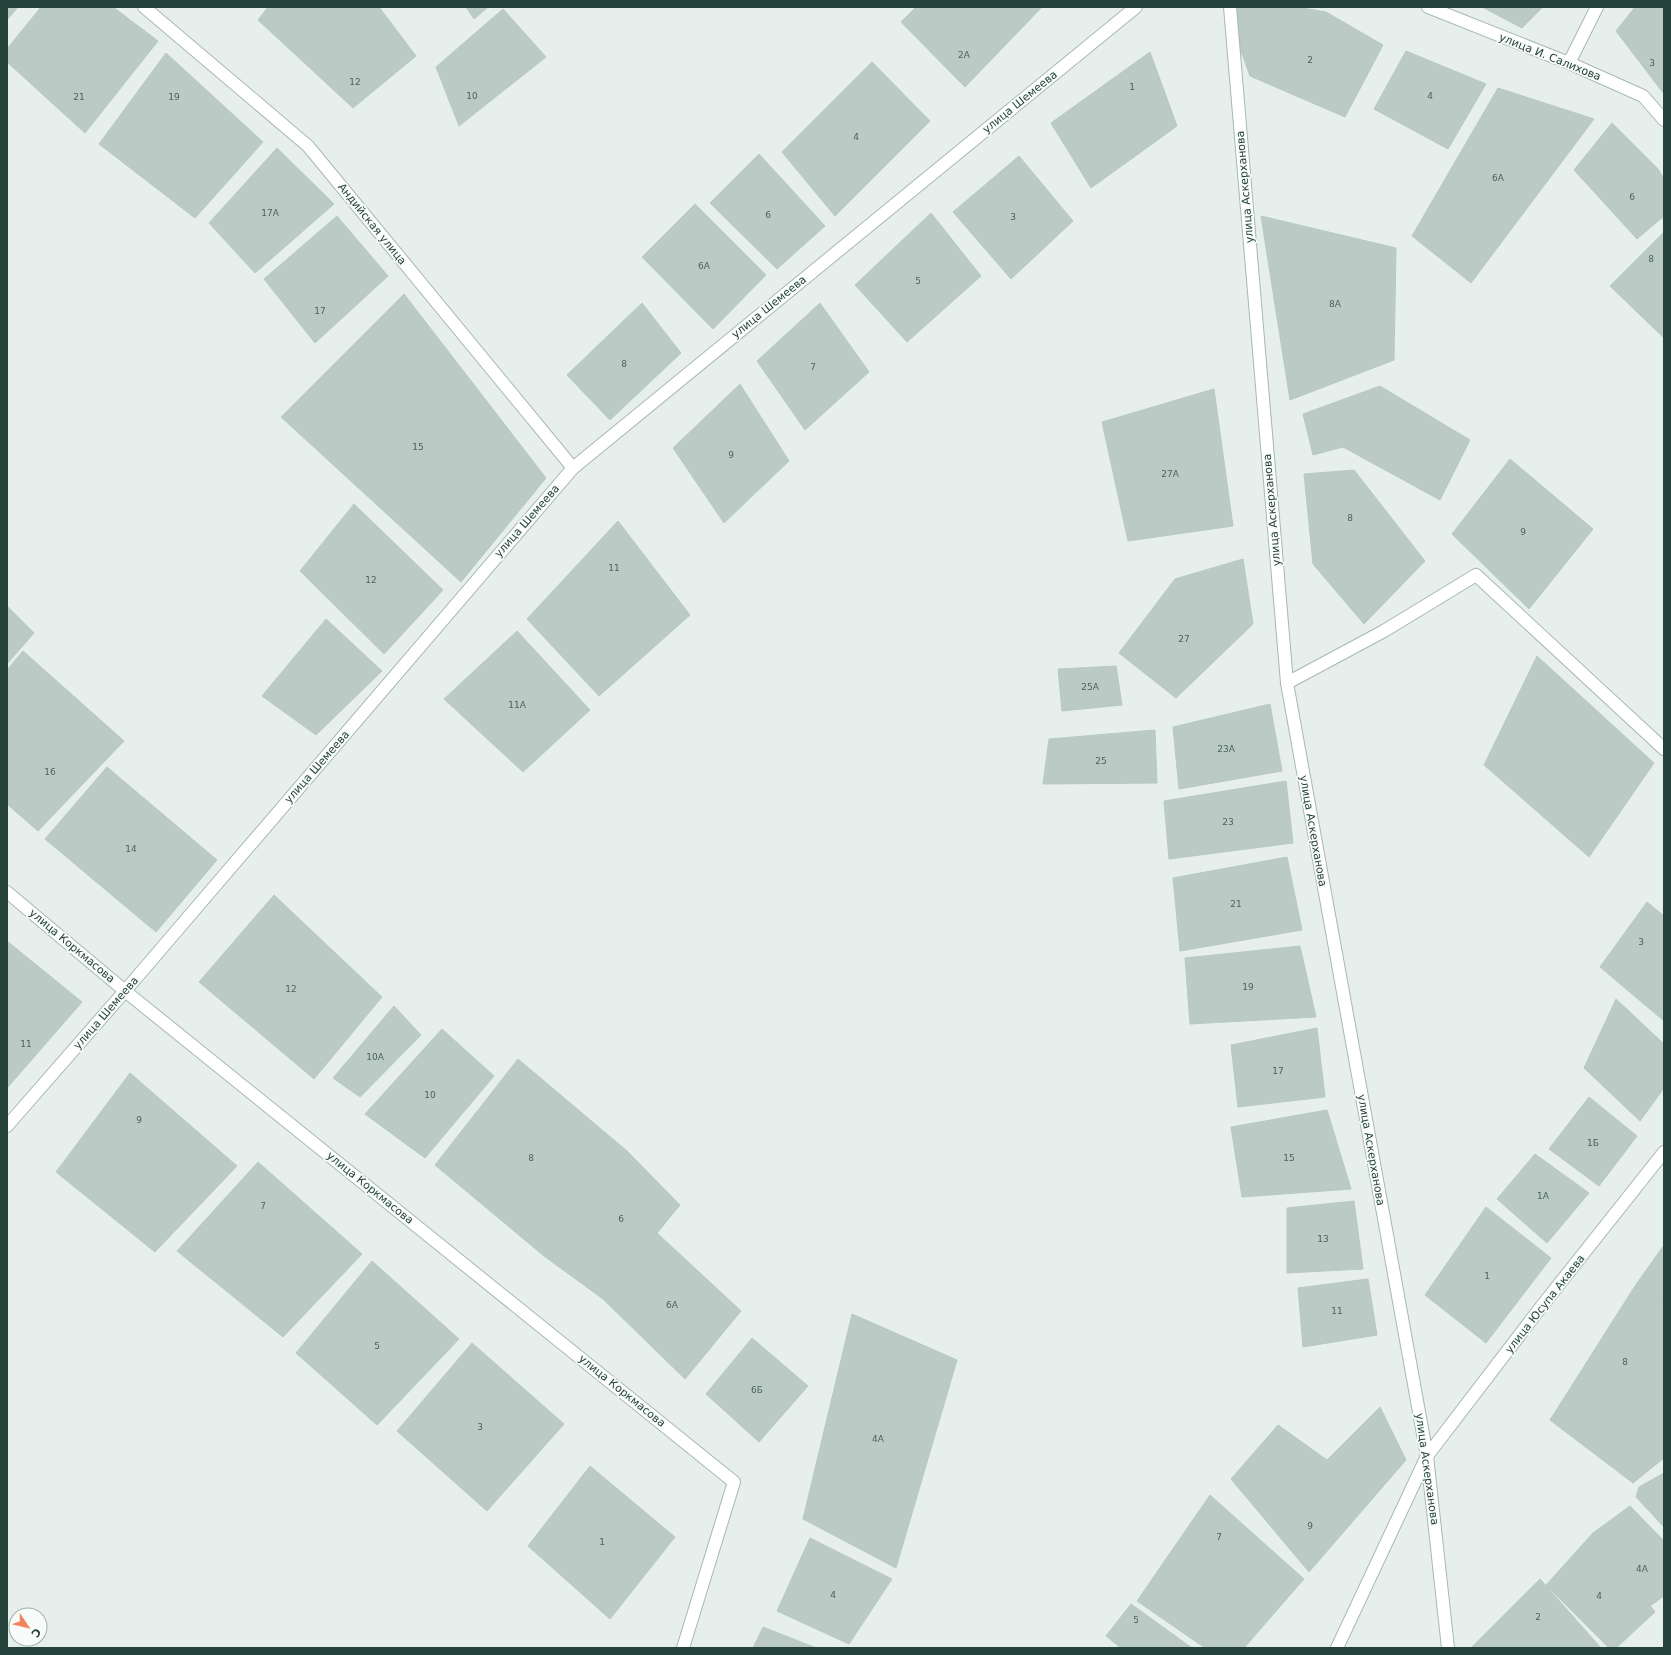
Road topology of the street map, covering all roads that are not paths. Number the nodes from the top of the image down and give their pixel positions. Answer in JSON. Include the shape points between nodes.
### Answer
{"nodes":[{"id":1,"x":144,"y":7,"type":"edge"},
{"id":2,"x":1136,"y":7,"type":"edge"},
{"id":3,"x":1230,"y":7,"type":"edge"},
{"id":4,"x":1428,"y":7,"type":"edge"},
{"id":5,"x":1597,"y":7,"type":"edge"},
{"id":6,"x":1569,"y":63,"type":"junction"},
{"id":7,"x":1664,"y":120,"type":"edge"},
{"id":8,"x":573,"y":468,"type":"junction"},
{"id":9,"x":1286,"y":683,"type":"junction"},
{"id":10,"x":1664,"y":749,"type":"edge"},
{"id":11,"x":7,"y":892,"type":"edge"},
{"id":12,"x":125,"y":991,"type":"junction"},
{"id":13,"x":7,"y":1126,"type":"edge"},
{"id":14,"x":1664,"y":1152,"type":"edge"},
{"id":15,"x":1427,"y":1456,"type":"junction"},
{"id":16,"x":683,"y":1648,"type":"edge"},
{"id":17,"x":1337,"y":1648,"type":"edge"},
{"id":18,"x":1448,"y":1648,"type":"edge"}],
"edges":[{"from":1,"to":8,"type":"street","name":"Андийская улица","via":[[308,146]]},
{"from":2,"to":8,"type":"street","name":"улица Шемеева"},
{"from":3,"to":9,"type":"street","name":"улица Аскерханова"},
{"from":4,"to":6,"type":"street","name":"улица И. Салихова"},
{"from":5,"to":6,"type":"street"},
{"from":6,"to":7,"type":"street","name":"улица И. Салихова","via":[[1643,96]]},
{"from":8,"to":12,"type":"street","name":"улица Шемеева"},
{"from":9,"to":10,"type":"street","via":[[1384,631],[1476,575]]},
{"from":9,"to":15,"type":"street","name":"улица Аскерханова"},
{"from":11,"to":12,"type":"street","name":"улица Коркмасова"},
{"from":12,"to":13,"type":"street","name":"улица Шемеева"},
{"from":12,"to":16,"type":"street","name":"улица Коркмасова","via":[[734,1482]]},
{"from":14,"to":15,"type":"street","name":"улица Юсупа Акаева"},
{"from":15,"to":17,"type":"street","name":"улица Юсупа Акаева"},
{"from":15,"to":18,"type":"street","name":"улица Аскерханова"}]}
